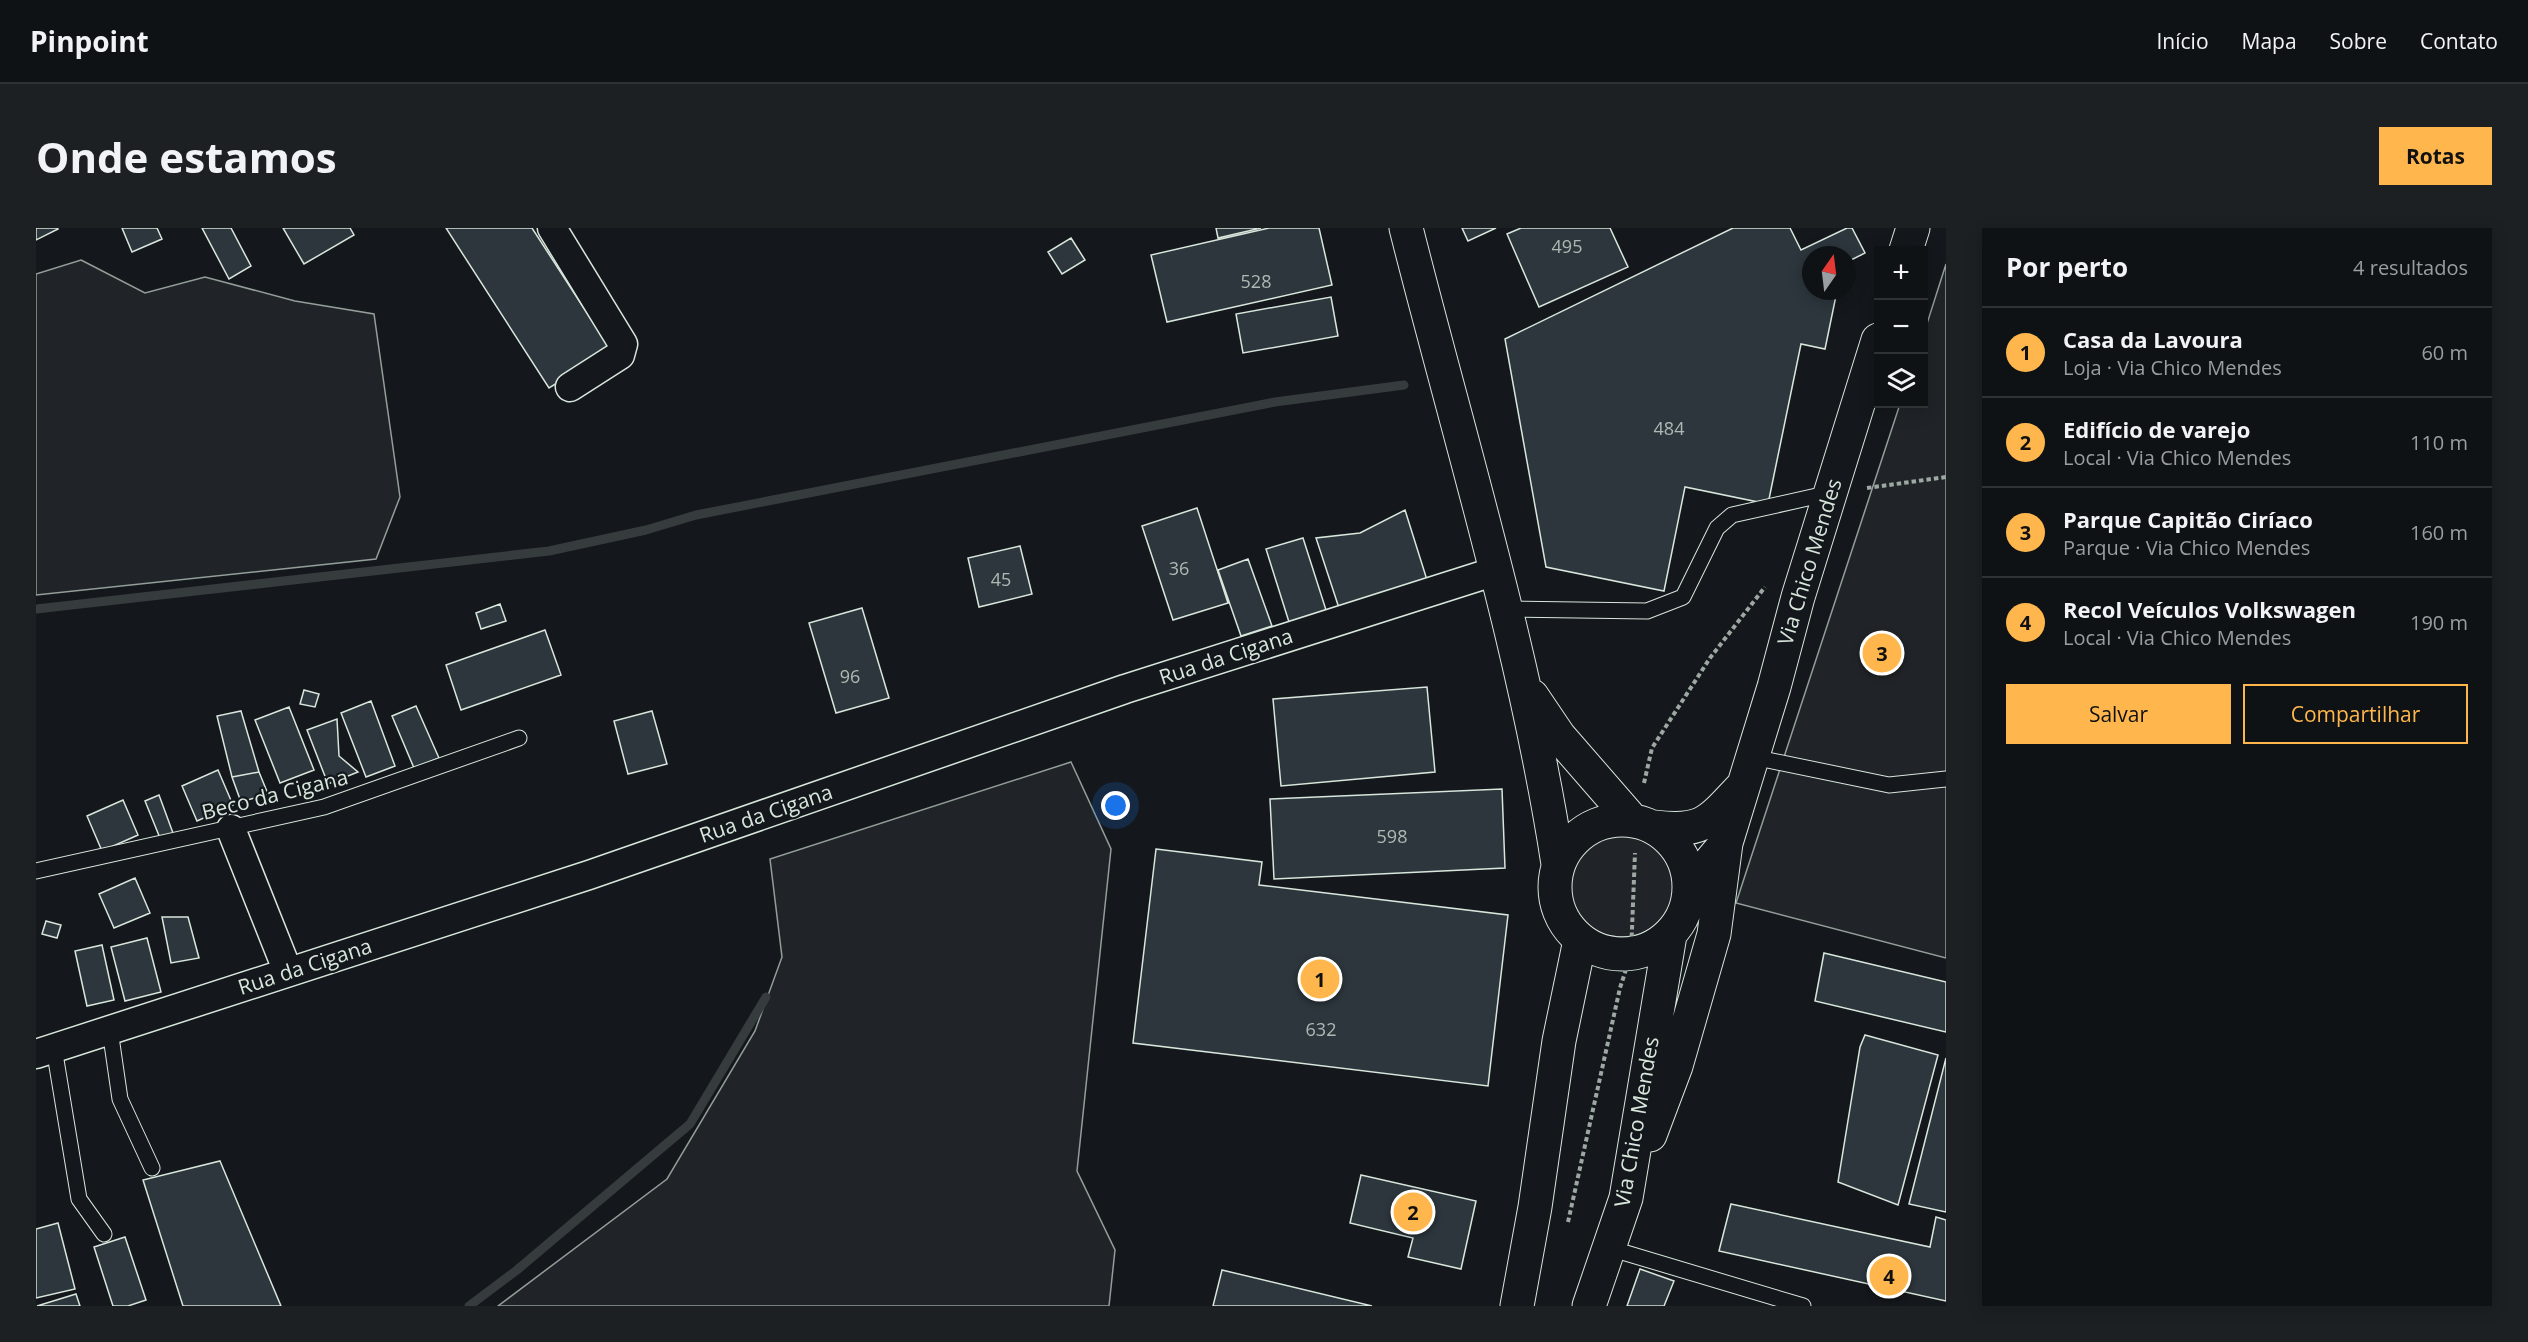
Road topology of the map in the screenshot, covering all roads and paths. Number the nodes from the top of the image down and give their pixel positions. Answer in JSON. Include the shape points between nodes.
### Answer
{"nodes":[{"id":1,"x":552,"y":228,"type":"edge"},
{"id":2,"x":1406,"y":228,"type":"edge"},
{"id":3,"x":1913,"y":228,"type":"edge"},
{"id":4,"x":1907,"y":246,"type":"edge"},
{"id":5,"x":1874,"y":353,"type":"edge"},
{"id":6,"x":570,"y":387,"type":"dead end"},
{"id":7,"x":1946,"y":477,"type":"edge"},
{"id":8,"x":1830,"y":493,"type":"junction"},
{"id":9,"x":1496,"y":571,"type":"junction"},
{"id":10,"x":1766,"y":586,"type":"dead end"},
{"id":11,"x":1505,"y":609,"type":"junction"},
{"id":12,"x":1522,"y":682,"type":"junction"},
{"id":13,"x":519,"y":738,"type":"dead end"},
{"id":14,"x":1749,"y":770,"type":"junction"},
{"id":15,"x":1946,"y":780,"type":"edge"},
{"id":16,"x":1641,"y":823,"type":"junction"},
{"id":17,"x":231,"y":829,"type":"junction"},
{"id":18,"x":1726,"y":843,"type":"junction"},
{"id":19,"x":1558,"y":864,"type":"junction"},
{"id":20,"x":36,"y":871,"type":"edge"},
{"id":21,"x":1690,"y":886,"type":"junction"},
{"id":22,"x":1670,"y":934,"type":"junction"},
{"id":23,"x":1580,"y":940,"type":"junction"},
{"id":24,"x":1631,"y":954,"type":"junction"},
{"id":25,"x":288,"y":972,"type":"junction"},
{"id":26,"x":111,"y":1030,"type":"junction"},
{"id":27,"x":45,"y":1051,"type":"edge"},
{"id":28,"x":152,"y":1168,"type":"dead end"},
{"id":29,"x":1626,"y":1198,"type":"junction"},
{"id":30,"x":104,"y":1233,"type":"dead end"},
{"id":31,"x":1566,"y":1233,"type":"dead end"},
{"id":32,"x":1609,"y":1248,"type":"junction"},
{"id":33,"x":1516,"y":1306,"type":"edge"},
{"id":34,"x":1589,"y":1306,"type":"edge"},
{"id":35,"x":1803,"y":1306,"type":"edge"}],
"edges":[{"from":1,"to":6,"type":"street","via":[[623,344],[620,354]]},
{"from":2,"to":9,"type":"main road"},
{"from":3,"to":4,"type":"main road"},
{"from":5,"to":8,"type":"main road","name":"Via Chico Mendes"},
{"from":7,"to":8,"type":"path"},
{"from":8,"to":11,"type":"lane","via":[[1732,515],[1717,528],[1683,597],[1647,611]]},
{"from":8,"to":14,"type":"main road","name":"Via Chico Mendes"},
{"from":9,"to":11,"type":"main road"},
{"from":9,"to":25,"type":"street","name":"Rua da Cigana","via":[[1125,689],[589,875]]},
{"from":10,"to":16,"type":"path","via":[[1710,658],[1652,748]]},
{"from":11,"to":12,"type":"main road"},
{"from":12,"to":16,"type":"main road","via":[[1559,736]]},
{"from":12,"to":19,"type":"main road"},
{"from":13,"to":17,"type":"lane","name":"Beco da Cigana","via":[[351,799]]},
{"from":14,"to":15,"type":"lane","via":[[1889,785]]},
{"from":14,"to":16,"type":"main road","name":"Via Chico Mendes","via":[[1712,819],[1676,830]]},
{"from":14,"to":18,"type":"main road","name":"Via Chico Mendes"},
{"from":16,"to":19,"type":"main road","name":"Via Chico Mendes","via":[[1618,819],[1583,831],[1568,845]]},
{"from":16,"to":21,"type":"main road","via":[[1669,838],[1680,852]]},
{"from":16,"to":24,"type":"path"},
{"from":17,"to":20,"type":"lane","name":"Beco da Cigana"},
{"from":17,"to":25,"type":"street"},
{"from":18,"to":21,"type":"main road","name":"Via Chico Mendes"},
{"from":18,"to":29,"type":"main road","via":[[1714,934],[1676,1066]]},
{"from":19,"to":23,"type":"main road","via":[[1554,885],[1557,906],[1566,925]]},
{"from":21,"to":22,"type":"main road","via":[[1681,920]]},
{"from":22,"to":24,"type":"main road","via":[[1656,945]]},
{"from":22,"to":29,"type":"main road","name":"Via Chico Mendes"},
{"from":23,"to":24,"type":"main road","via":[[1604,952]]},
{"from":23,"to":33,"type":"main road","via":[[1559,1041]]},
{"from":24,"to":31,"type":"path"},
{"from":25,"to":26,"type":"street","name":"Rua da Cigana"},
{"from":26,"to":27,"type":"street","name":"Rua da Cigana"},
{"from":26,"to":28,"type":"lane","via":[[120,1099]]},
{"from":27,"to":30,"type":"lane","via":[[79,1199]]},
{"from":29,"to":32,"type":"main road","name":"Via Chico Mendes"},
{"from":32,"to":34,"type":"main road","name":"Via Chico Mendes"},
{"from":32,"to":35,"type":"lane"}]}
